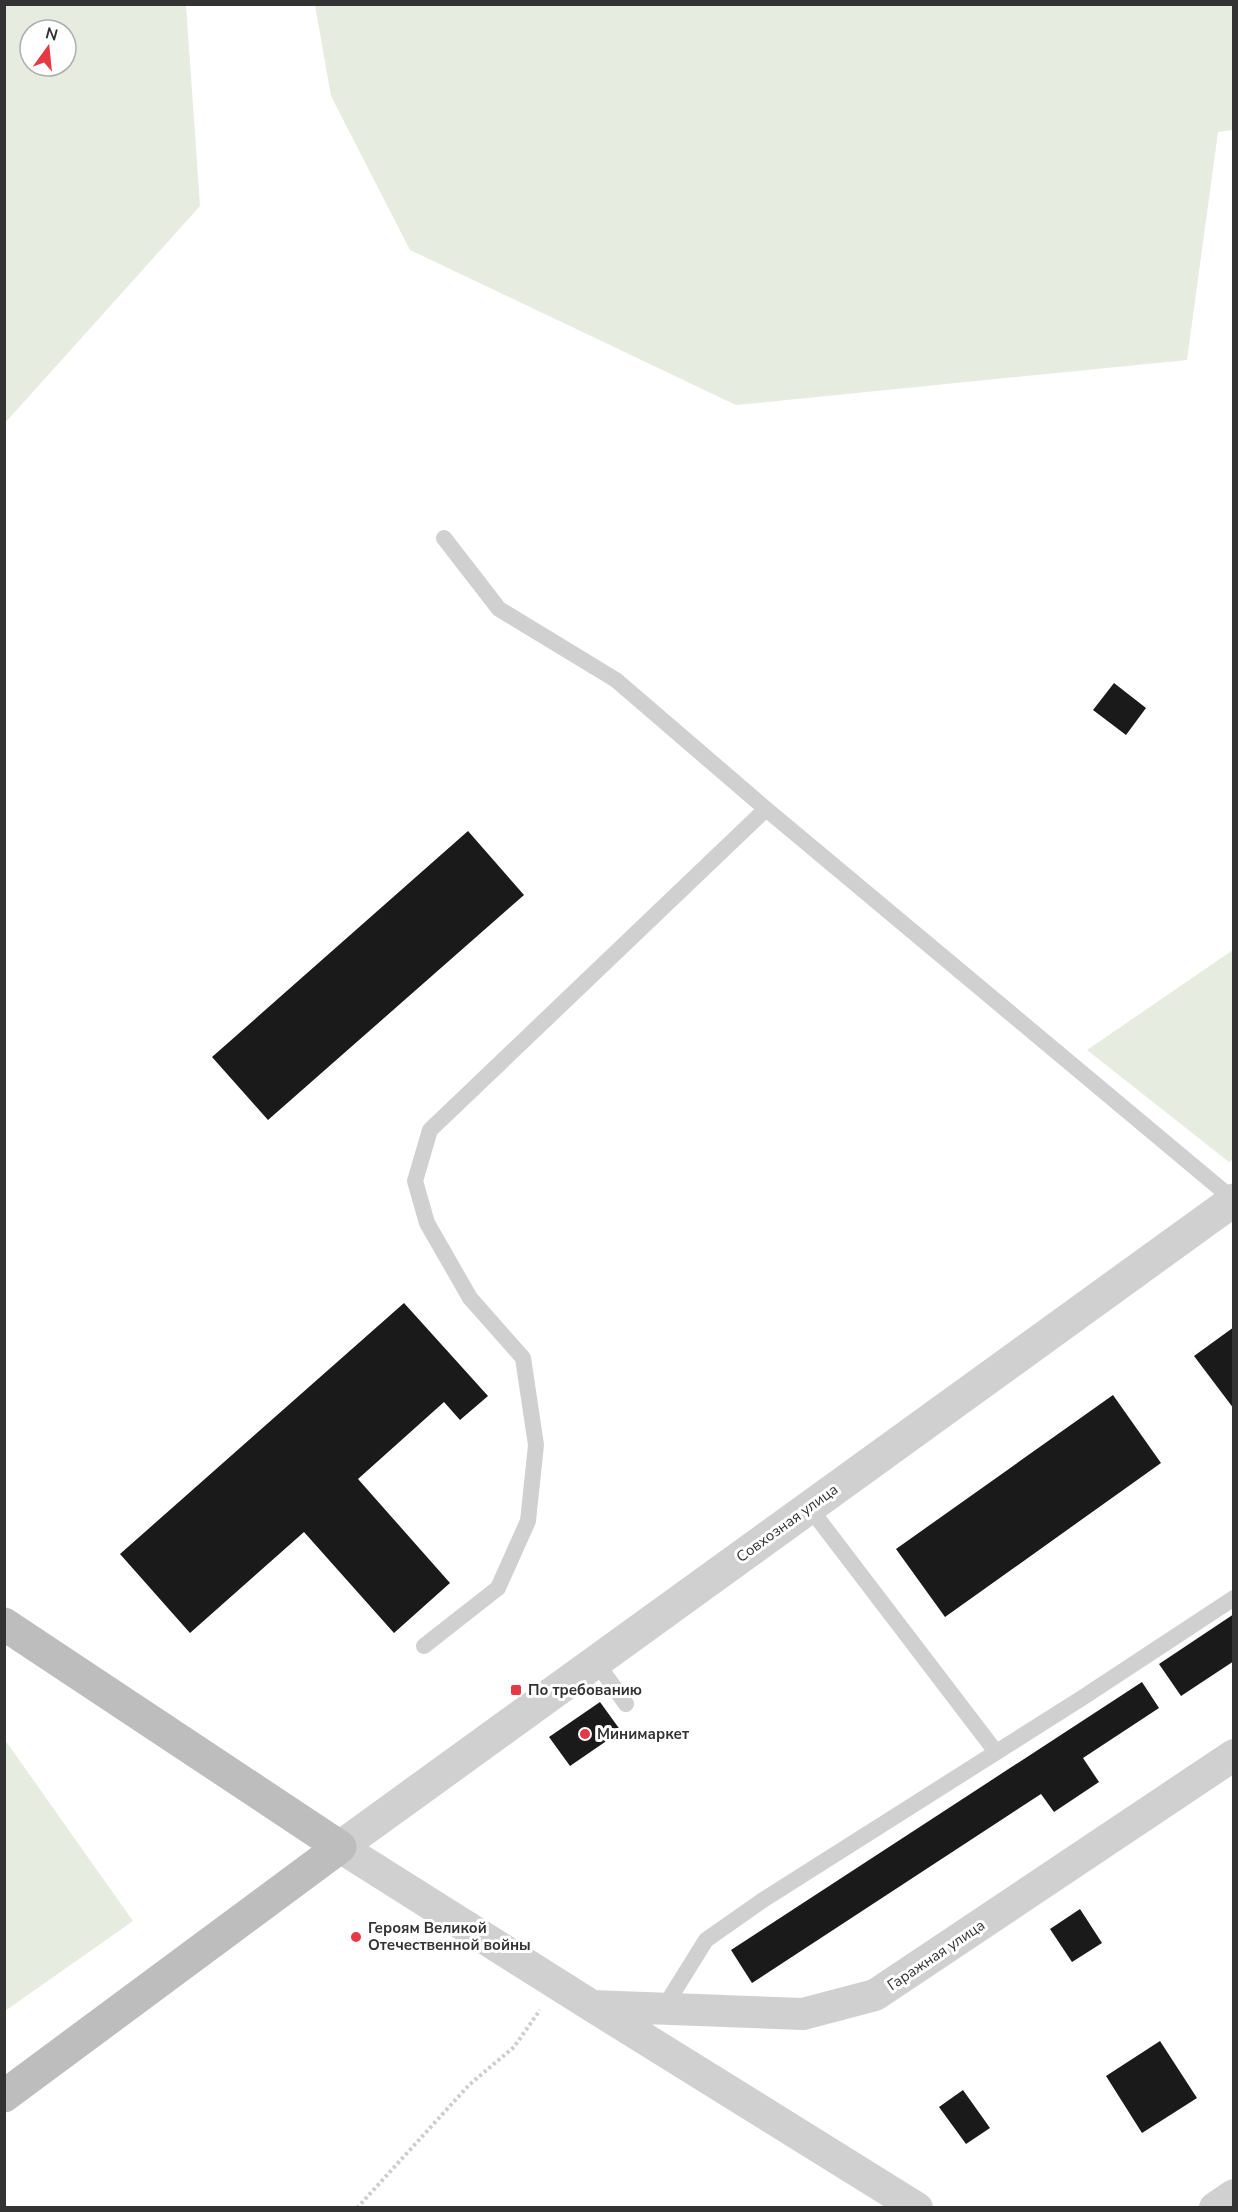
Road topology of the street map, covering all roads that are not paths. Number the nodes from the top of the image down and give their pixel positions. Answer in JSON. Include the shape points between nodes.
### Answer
{"nodes":[{"id":1,"x":444,"y":538,"type":"dead end"},
{"id":2,"x":766,"y":809,"type":"junction"},
{"id":3,"x":1233,"y":1200,"type":"edge"},
{"id":4,"x":809,"y":1507,"type":"junction"},
{"id":5,"x":1233,"y":1598,"type":"edge"},
{"id":6,"x":4,"y":1624,"type":"edge"},
{"id":7,"x":424,"y":1646,"type":"dead end"},
{"id":8,"x":596,"y":1662,"type":"junction"},
{"id":9,"x":626,"y":1704,"type":"dead end"},
{"id":10,"x":996,"y":1752,"type":"junction"},
{"id":11,"x":1233,"y":1755,"type":"edge"},
{"id":12,"x":340,"y":1847,"type":"junction"},
{"id":13,"x":591,"y":2006,"type":"junction"},
{"id":14,"x":663,"y":2009,"type":"junction"},
{"id":15,"x":4,"y":2096,"type":"edge"},
{"id":16,"x":1233,"y":2196,"type":"edge"},
{"id":17,"x":917,"y":2208,"type":"edge"},
{"id":18,"x":1215,"y":2208,"type":"edge"}],
"edges":[{"from":1,"to":2,"type":"lane","via":[[499,609],[616,680]]},
{"from":2,"to":3,"type":"lane"},
{"from":2,"to":7,"type":"lane","via":[[430,1130],[415,1181],[427,1223],[470,1298],[523,1358],[536,1445],[528,1521],[498,1588]]},
{"from":3,"to":4,"type":"street","name":"Совхозная улица"},
{"from":4,"to":8,"type":"street","name":"Совхозная улица"},
{"from":4,"to":10,"type":"lane"},
{"from":5,"to":10,"type":"lane"},
{"from":6,"to":12,"type":"main road"},
{"from":8,"to":9,"type":"lane"},
{"from":8,"to":12,"type":"street","name":"Совхозная улица"},
{"from":10,"to":14,"type":"lane","via":[[706,1940]]},
{"from":11,"to":14,"type":"street","name":"Гаражная улица","via":[[875,1995],[804,2014]]},
{"from":12,"to":13,"type":"street"},
{"from":12,"to":15,"type":"main road"},
{"from":13,"to":14,"type":"street","name":"Гаражная улица"},
{"from":13,"to":17,"type":"street"},
{"from":16,"to":18,"type":"street"}]}
